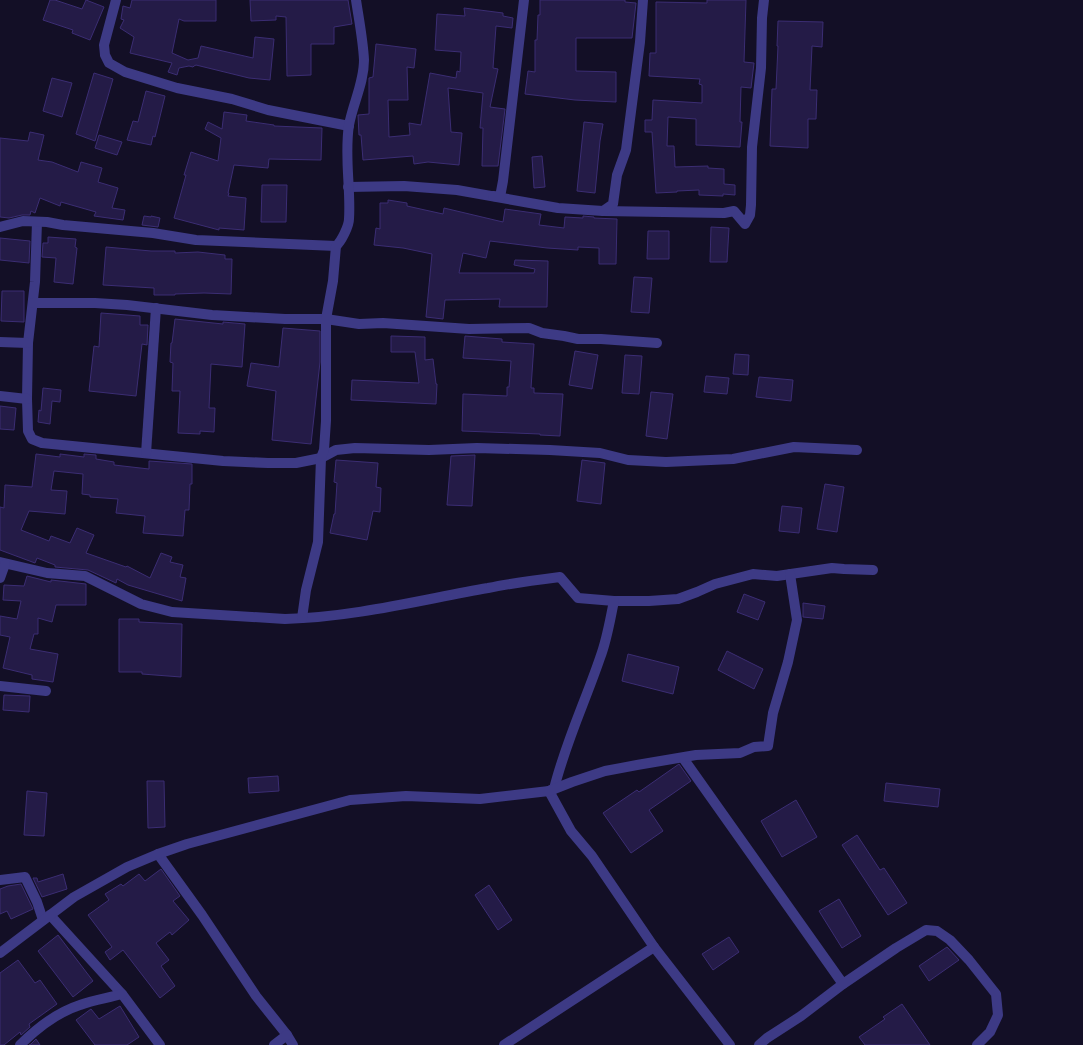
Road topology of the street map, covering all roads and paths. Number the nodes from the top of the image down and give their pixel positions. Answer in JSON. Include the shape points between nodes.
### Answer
{"nodes":[{"id":1,"x":116,"y":0,"type":"edge"},
{"id":2,"x":356,"y":0,"type":"edge"},
{"id":3,"x":524,"y":0,"type":"edge"},
{"id":4,"x":643,"y":0,"type":"edge"},
{"id":5,"x":764,"y":0,"type":"edge"},
{"id":6,"x":349,"y":126,"type":"junction"},
{"id":7,"x":348,"y":187,"type":"junction"},
{"id":8,"x":487,"y":196,"type":"junction"},
{"id":9,"x":603,"y":211,"type":"junction"},
{"id":10,"x":37,"y":222,"type":"junction"},
{"id":11,"x":0,"y":227,"type":"edge"},
{"id":12,"x":336,"y":246,"type":"junction"},
{"id":13,"x":33,"y":302,"type":"junction"},
{"id":14,"x":156,"y":308,"type":"junction"},
{"id":15,"x":326,"y":319,"type":"junction"},
{"id":16,"x":0,"y":342,"type":"edge"},
{"id":17,"x":28,"y":343,"type":"junction"},
{"id":18,"x":657,"y":343,"type":"dead end"},
{"id":19,"x":0,"y":396,"type":"edge"},
{"id":20,"x":27,"y":399,"type":"junction"},
{"id":21,"x":857,"y":450,"type":"dead end"},
{"id":22,"x":146,"y":453,"type":"junction"},
{"id":23,"x":322,"y":458,"type":"junction"},
{"id":24,"x":2,"y":563,"type":"edge"},
{"id":25,"x":873,"y":570,"type":"dead end"},
{"id":26,"x":790,"y":574,"type":"junction"},
{"id":27,"x":0,"y":578,"type":"edge"},
{"id":28,"x":614,"y":601,"type":"junction"},
{"id":29,"x":302,"y":618,"type":"junction"},
{"id":30,"x":0,"y":686,"type":"edge"},
{"id":31,"x":46,"y":691,"type":"dead end"},
{"id":32,"x":683,"y":758,"type":"junction"},
{"id":33,"x":549,"y":791,"type":"junction"},
{"id":34,"x":158,"y":854,"type":"junction"},
{"id":35,"x":0,"y":880,"type":"edge"},
{"id":36,"x":47,"y":918,"type":"junction"},
{"id":37,"x":654,"y":947,"type":"junction"},
{"id":38,"x":0,"y":953,"type":"edge"},
{"id":39,"x":843,"y":984,"type":"junction"},
{"id":40,"x":122,"y":994,"type":"junction"},
{"id":41,"x":287,"y":1035,"type":"junction"},
{"id":42,"x":20,"y":1045,"type":"edge"},
{"id":43,"x":160,"y":1045,"type":"edge"},
{"id":44,"x":274,"y":1045,"type":"edge"},
{"id":45,"x":293,"y":1045,"type":"edge"},
{"id":46,"x":504,"y":1045,"type":"edge"},
{"id":47,"x":730,"y":1045,"type":"edge"},
{"id":48,"x":759,"y":1045,"type":"edge"},
{"id":49,"x":977,"y":1045,"type":"edge"}],
"edges":[{"from":1,"to":6,"type":"street","via":[[104,45],[109,64],[125,72],[177,88]]},
{"from":2,"to":6,"type":"street","via":[[363,75]]},
{"from":3,"to":8,"type":"street","via":[[500,197]]},
{"from":4,"to":9,"type":"street","via":[[626,150],[617,176],[613,204]]},
{"from":5,"to":9,"type":"street","via":[[761,68],[752,147],[750,215],[745,224],[734,211]]},
{"from":6,"to":7,"type":"street"},
{"from":7,"to":8,"type":"street","via":[[404,186],[457,190]]},
{"from":7,"to":12,"type":"street","via":[[349,221]]},
{"from":8,"to":9,"type":"street","via":[[558,208]]},
{"from":10,"to":11,"type":"street","via":[[23,221]]},
{"from":10,"to":12,"type":"street","via":[[153,233],[196,240]]},
{"from":10,"to":13,"type":"street"},
{"from":12,"to":15,"type":"street"},
{"from":13,"to":14,"type":"street","via":[[95,303]]},
{"from":13,"to":17,"type":"street"},
{"from":14,"to":15,"type":"street","via":[[212,315]]},
{"from":14,"to":22,"type":"street"},
{"from":15,"to":18,"type":"street","via":[[359,324],[383,323],[469,329],[529,328],[578,339]]},
{"from":15,"to":23,"type":"street","via":[[326,421]]},
{"from":16,"to":17,"type":"street"},
{"from":17,"to":20,"type":"street"},
{"from":19,"to":20,"type":"street"},
{"from":20,"to":22,"type":"street","via":[[28,431],[32,439],[55,445]]},
{"from":21,"to":23,"type":"street","via":[[794,447],[733,459],[666,462],[628,460],[600,453],[550,450],[355,448],[336,450]]},
{"from":22,"to":23,"type":"street","via":[[268,463],[296,463]]},
{"from":23,"to":29,"type":"street","via":[[318,542]]},
{"from":24,"to":27,"type":"street"},
{"from":24,"to":29,"type":"street","via":[[47,573],[85,576],[141,604],[172,612]]},
{"from":25,"to":26,"type":"street","via":[[832,568]]},
{"from":26,"to":28,"type":"street","via":[[753,574],[715,584],[678,599]]},
{"from":26,"to":32,"type":"street","via":[[797,620],[773,714],[768,746],[754,747],[740,753]]},
{"from":28,"to":29,"type":"street","via":[[578,598],[560,576],[376,610]]},
{"from":28,"to":33,"type":"street","via":[[601,657],[570,735],[554,789]]},
{"from":30,"to":31,"type":"street"},
{"from":32,"to":33,"type":"street","via":[[605,771]]},
{"from":32,"to":39,"type":"street"},
{"from":33,"to":34,"type":"street","via":[[480,799],[406,796],[350,800]]},
{"from":33,"to":37,"type":"street","via":[[571,832],[592,856]]},
{"from":34,"to":36,"type":"street","via":[[127,867],[74,897]]},
{"from":34,"to":41,"type":"street","via":[[256,996]]},
{"from":35,"to":36,"type":"street","via":[[25,877]]},
{"from":36,"to":38,"type":"street"},
{"from":36,"to":40,"type":"street"},
{"from":37,"to":46,"type":"street"},
{"from":37,"to":47,"type":"street"},
{"from":39,"to":48,"type":"street"},
{"from":39,"to":49,"type":"street","via":[[926,930],[937,931],[950,940],[969,960],[996,994],[998,1015],[990,1032]]},
{"from":40,"to":42,"type":"street","via":[[79,1005],[56,1016]]},
{"from":40,"to":43,"type":"street"},
{"from":41,"to":44,"type":"street"},
{"from":41,"to":45,"type":"street"}]}
